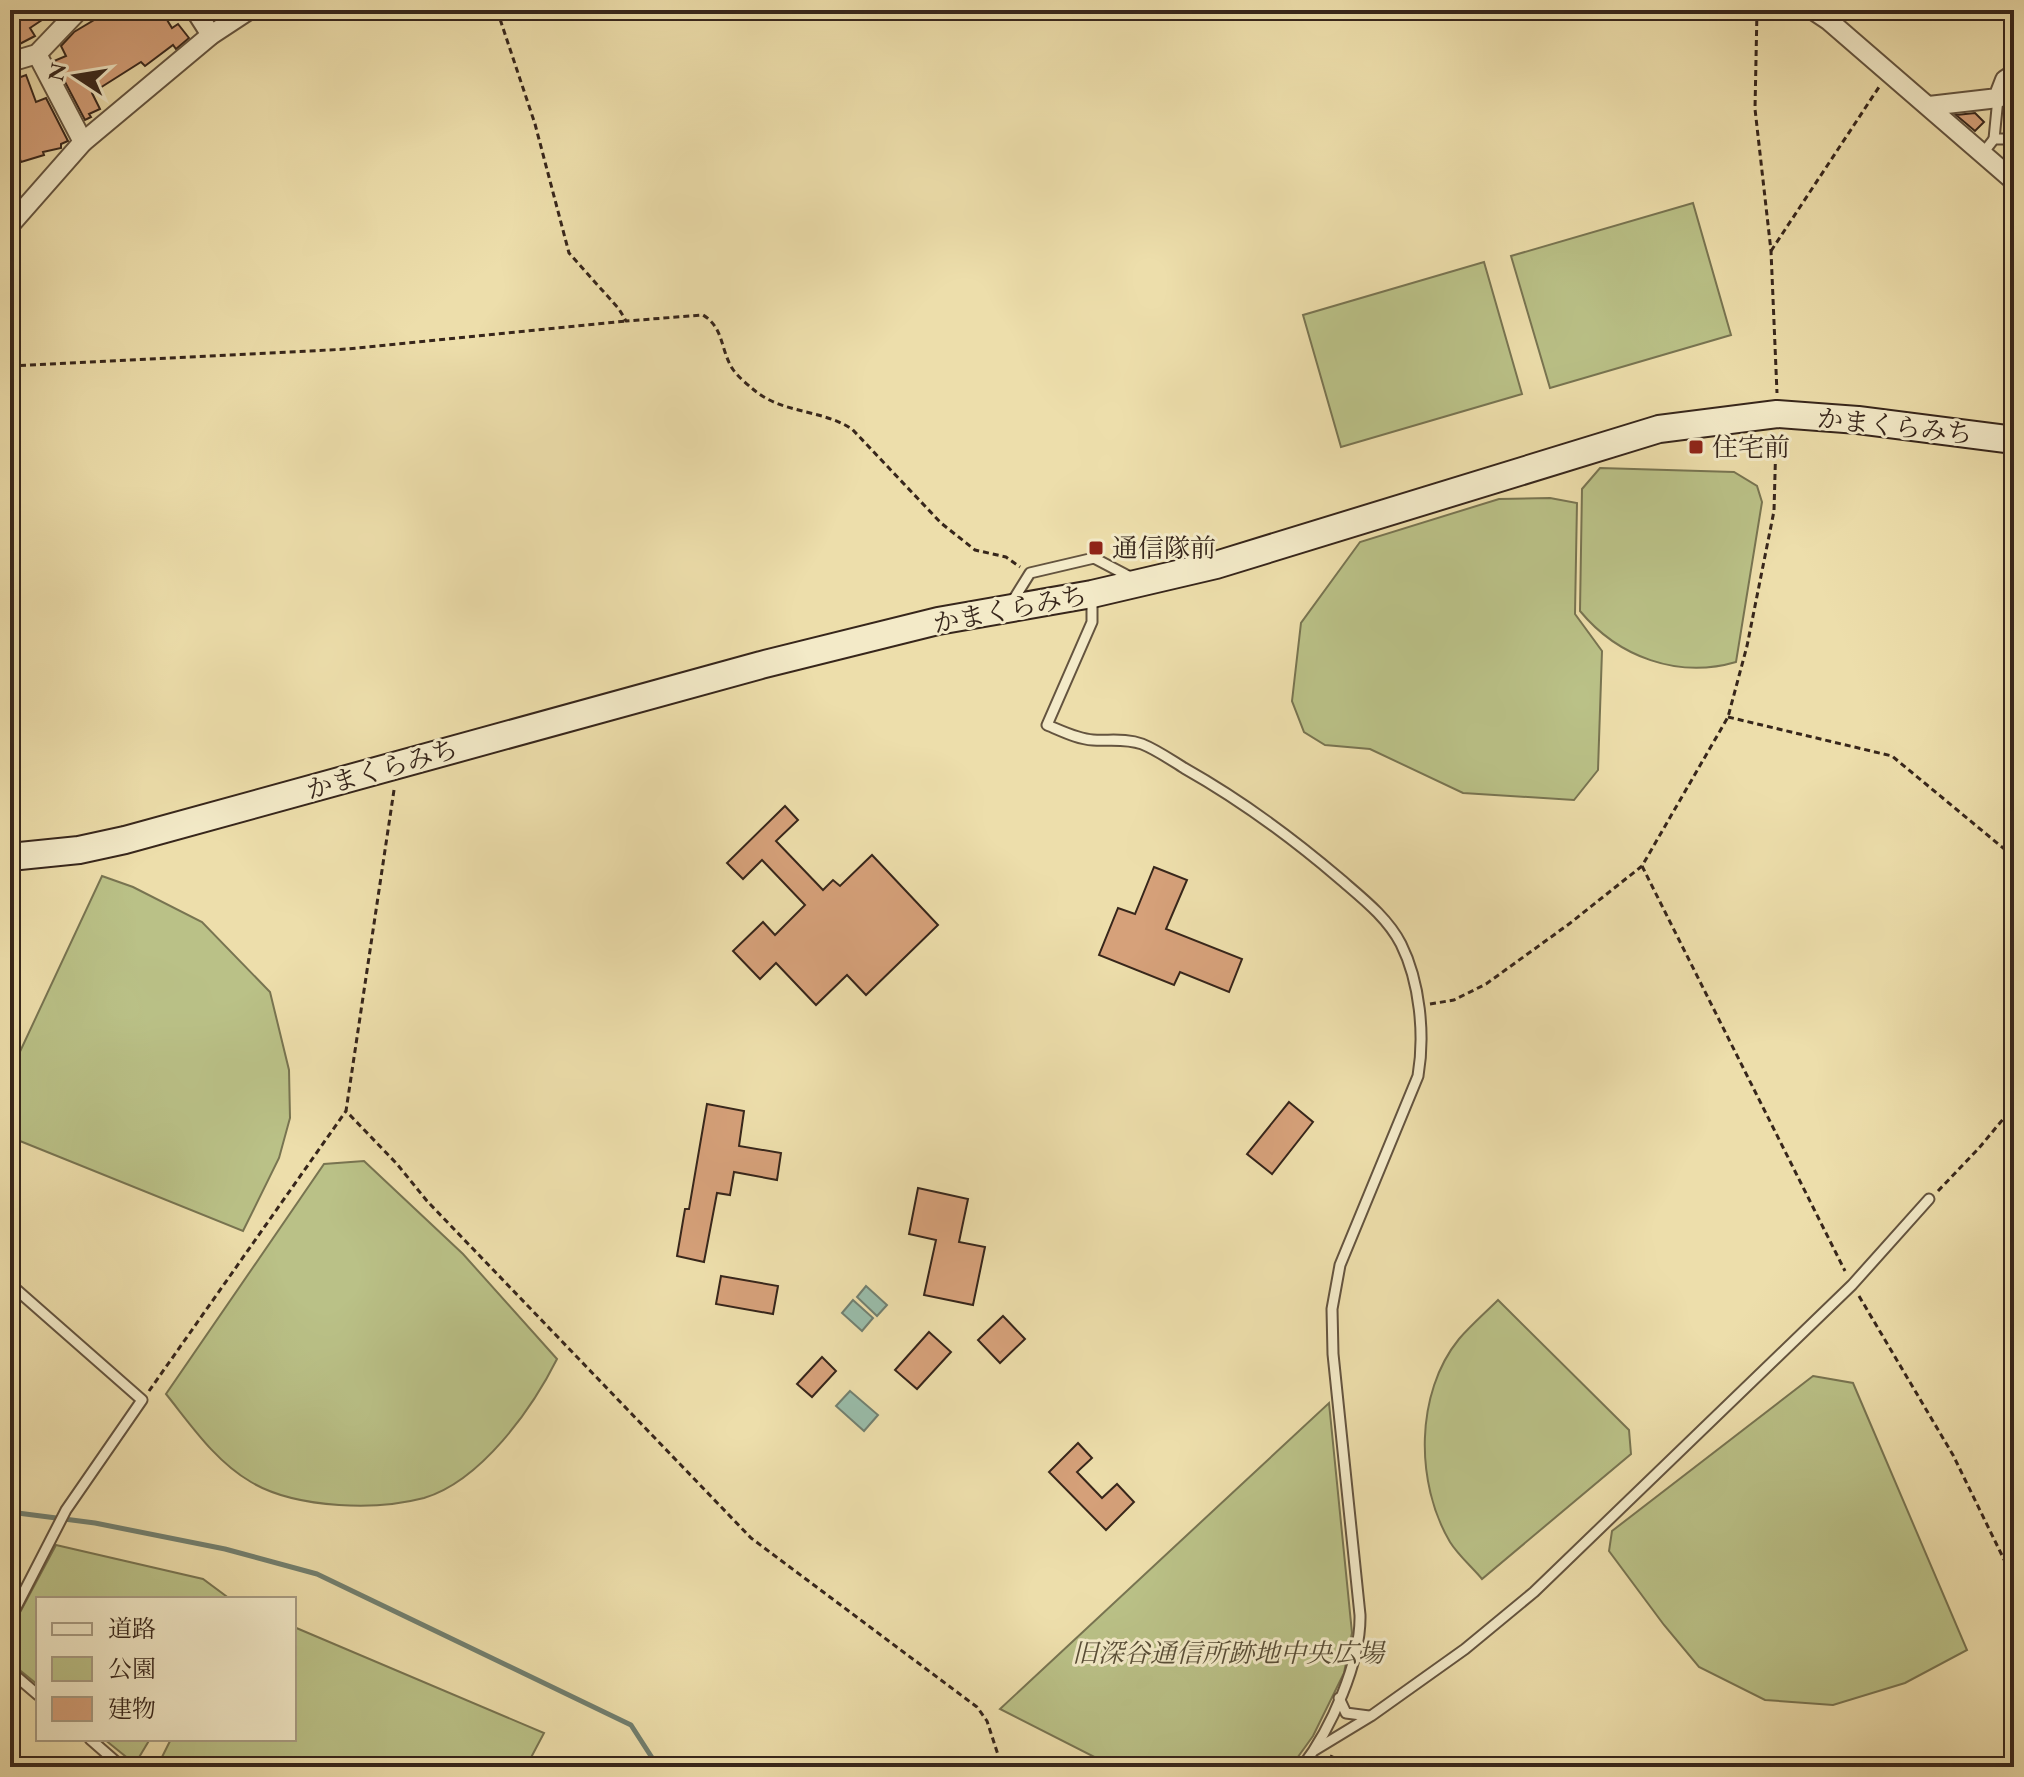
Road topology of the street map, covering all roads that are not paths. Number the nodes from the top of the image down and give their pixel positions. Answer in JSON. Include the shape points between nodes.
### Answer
{"nodes":[{"id":1,"x":79,"y":10,"type":"edge"},
{"id":2,"x":195,"y":10,"type":"edge"},
{"id":3,"x":249,"y":10,"type":"edge"},
{"id":4,"x":1813,"y":10,"type":"edge"},
{"id":5,"x":211,"y":35,"type":"junction"},
{"id":6,"x":37,"y":54,"type":"junction"},
{"id":7,"x":10,"y":62,"type":"edge"},
{"id":8,"x":2014,"y":74,"type":"edge"},
{"id":9,"x":1998,"y":98,"type":"junction"},
{"id":10,"x":1929,"y":106,"type":"junction"},
{"id":11,"x":2014,"y":139,"type":"edge"},
{"id":12,"x":83,"y":142,"type":"junction"},
{"id":13,"x":1988,"y":146,"type":"junction"},
{"id":14,"x":2014,"y":181,"type":"edge"},
{"id":15,"x":10,"y":225,"type":"edge"},
{"id":16,"x":2014,"y":440,"type":"edge"},
{"id":17,"x":1141,"y":582,"type":"junction"},
{"id":18,"x":1092,"y":594,"type":"junction"},
{"id":19,"x":1008,"y":609,"type":"junction"},
{"id":20,"x":10,"y":857,"type":"edge"},
{"id":21,"x":1929,"y":1199,"type":"road end"},
{"id":22,"x":10,"y":1284,"type":"edge"},
{"id":23,"x":10,"y":1619,"type":"edge"},
{"id":24,"x":10,"y":1671,"type":"edge"},
{"id":25,"x":36,"y":1693,"type":"edge"},
{"id":26,"x":1339,"y":1698,"type":"junction"},
{"id":27,"x":1371,"y":1716,"type":"junction"},
{"id":28,"x":92,"y":1741,"type":"edge"},
{"id":29,"x":1315,"y":1750,"type":"junction"},
{"id":30,"x":122,"y":1767,"type":"edge"},
{"id":31,"x":1302,"y":1767,"type":"edge"}],
"edges":[{"from":1,"to":6,"type":"street"},
{"from":2,"to":5,"type":"street"},
{"from":3,"to":5,"type":"street"},
{"from":4,"to":10,"type":"street"},
{"from":5,"to":12,"type":"street"},
{"from":6,"to":7,"type":"street"},
{"from":6,"to":12,"type":"street"},
{"from":8,"to":9,"type":"street","via":[[2005,80]]},
{"from":9,"to":10,"type":"street"},
{"from":9,"to":13,"type":"lane"},
{"from":10,"to":13,"type":"street"},
{"from":11,"to":13,"type":"lane"},
{"from":12,"to":15,"type":"street"},
{"from":13,"to":14,"type":"street"},
{"from":16,"to":17,"type":"main road","name":"かまくらみち","via":[[1777,414],[1702,422],[1659,429],[1277,547]]},
{"from":17,"to":18,"type":"main road","name":"かまくらみち"},
{"from":17,"to":19,"type":"lane","via":[[1094,558],[1030,573]]},
{"from":18,"to":19,"type":"main road","name":"かまくらみち"},
{"from":18,"to":26,"type":"lane","via":[[1092,622],[1047,725],[1081,738],[1146,746],[1313,856],[1386,922],[1407,959],[1418,1005],[1418,1076],[1340,1265],[1332,1309],[1360,1629]]},
{"from":19,"to":20,"type":"main road","name":"かまくらみち","via":[[761,665],[125,840]]},
{"from":21,"to":27,"type":"lane","via":[[1852,1285],[1534,1592]]},
{"from":22,"to":23,"type":"lane","via":[[142,1400],[66,1510]]},
{"from":24,"to":25,"type":"lane"},
{"from":26,"to":27,"type":"lane","via":[[1346,1713]]},
{"from":26,"to":29,"type":"lane"},
{"from":27,"to":29,"type":"lane"},
{"from":28,"to":30,"type":"lane"},
{"from":29,"to":31,"type":"lane"}]}
